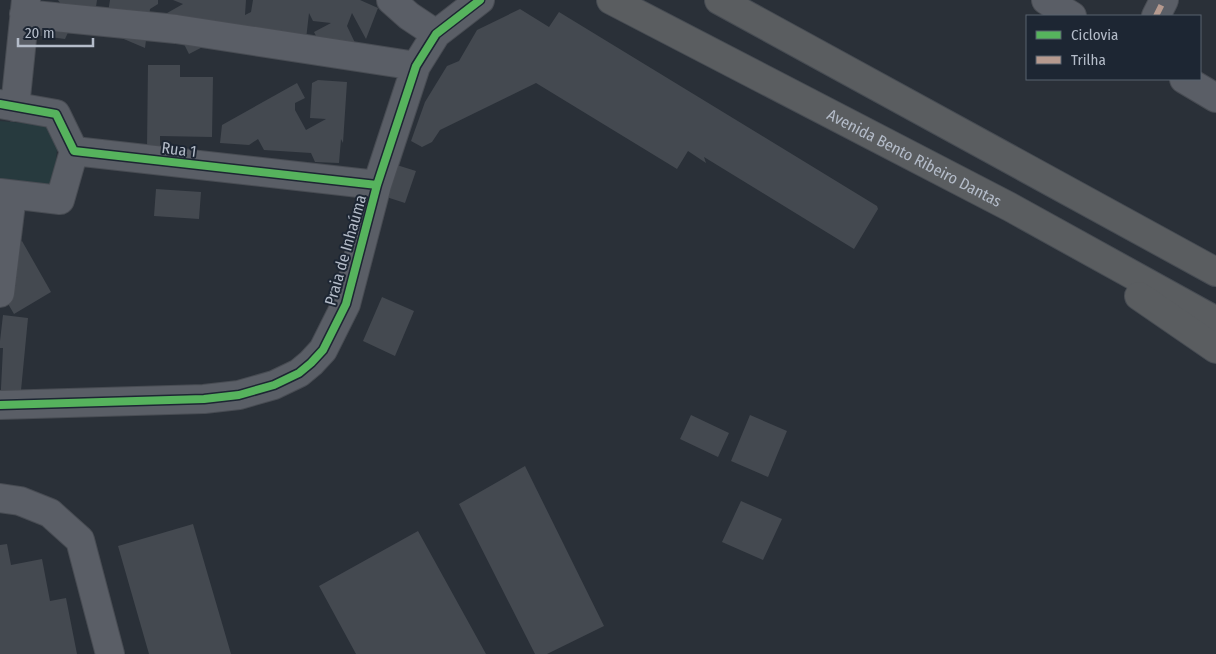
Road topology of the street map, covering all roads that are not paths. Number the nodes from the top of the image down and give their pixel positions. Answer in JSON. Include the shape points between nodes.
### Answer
{"nodes":[{"id":1,"x":391,"y":0,"type":"edge"},
{"id":2,"x":480,"y":0,"type":"edge"},
{"id":3,"x":612,"y":0,"type":"edge"},
{"id":4,"x":1046,"y":0,"type":"edge"},
{"id":5,"x":1164,"y":0,"type":"edge"},
{"id":6,"x":724,"y":1,"type":"edge"},
{"id":7,"x":25,"y":7,"type":"edge"},
{"id":8,"x":1070,"y":15,"type":"edge"},
{"id":9,"x":1156,"y":15,"type":"edge"},
{"id":10,"x":436,"y":34,"type":"junction"},
{"id":11,"x":416,"y":66,"type":"junction"},
{"id":12,"x":1186,"y":80,"type":"edge"},
{"id":13,"x":1216,"y":98,"type":"edge"},
{"id":14,"x":8,"y":106,"type":"edge"},
{"id":15,"x":74,"y":151,"type":"junction"},
{"id":16,"x":377,"y":185,"type":"junction"},
{"id":17,"x":6,"y":194,"type":"edge"},
{"id":18,"x":1010,"y":207,"type":"junction"},
{"id":19,"x":1109,"y":214,"type":"junction"},
{"id":20,"x":1216,"y":250,"type":"edge"},
{"id":21,"x":1216,"y":272,"type":"edge"},
{"id":22,"x":0,"y":293,"type":"edge"},
{"id":23,"x":1216,"y":321,"type":"edge"},
{"id":24,"x":1216,"y":349,"type":"edge"},
{"id":25,"x":0,"y":406,"type":"edge"},
{"id":26,"x":0,"y":498,"type":"edge"},
{"id":27,"x":110,"y":654,"type":"edge"}],
"edges":[{"from":1,"to":10,"type":"street"},
{"from":2,"to":10,"type":"street","name":"Praia de Inhaúma"},
{"from":3,"to":18,"type":"highway","name":"Avenida Bento Ribeiro Dantas"},
{"from":4,"to":8,"type":"street"},
{"from":5,"to":9,"type":"street"},
{"from":6,"to":19,"type":"highway"},
{"from":7,"to":11,"type":"street"},
{"from":7,"to":14,"type":"street"},
{"from":10,"to":11,"type":"street","name":"Praia de Inhaúma"},
{"from":11,"to":16,"type":"street","name":"Praia de Inhaúma"},
{"from":12,"to":13,"type":"street"},
{"from":14,"to":15,"type":"street","via":[[56,114]]},
{"from":15,"to":16,"type":"street","name":"Rua 1"},
{"from":15,"to":17,"type":"street","via":[[60,200]]},
{"from":16,"to":25,"type":"street","name":"Praia de Inhaúma","via":[[346,304],[323,350],[299,373],[274,385],[239,395],[204,399]]},
{"from":17,"to":22,"type":"street"},
{"from":18,"to":23,"type":"highway","name":"Avenida Bento Ribeiro Dantas"},
{"from":18,"to":24,"type":"highway"},
{"from":19,"to":20,"type":"highway"},
{"from":19,"to":21,"type":"highway"},
{"from":26,"to":27,"type":"street","via":[[20,501],[50,513],[80,540]]}]}
